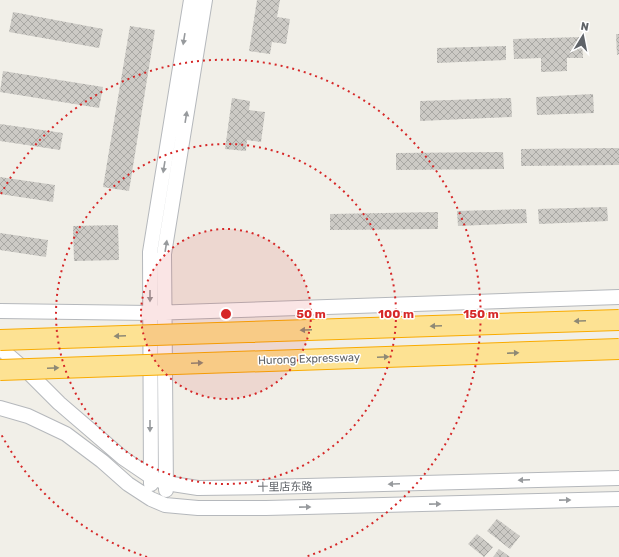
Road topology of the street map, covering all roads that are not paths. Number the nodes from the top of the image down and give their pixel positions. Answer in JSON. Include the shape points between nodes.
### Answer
{"nodes":[{"id":1,"x":191,"y":0,"type":"edge"},
{"id":2,"x":205,"y":0,"type":"edge"},
{"id":3,"x":619,"y":297,"type":"edge"},
{"id":4,"x":0,"y":311,"type":"edge"},
{"id":5,"x":150,"y":313,"type":"junction"},
{"id":6,"x":165,"y":313,"type":"junction"},
{"id":7,"x":619,"y":320,"type":"edge"},
{"id":8,"x":0,"y":340,"type":"edge"},
{"id":9,"x":0,"y":348,"type":"edge"},
{"id":10,"x":619,"y":349,"type":"edge"},
{"id":11,"x":0,"y":370,"type":"edge"},
{"id":12,"x":0,"y":408,"type":"edge"},
{"id":13,"x":150,"y":477,"type":"junction"},
{"id":14,"x":619,"y":478,"type":"edge"},
{"id":15,"x":166,"y":483,"type":"junction"},
{"id":16,"x":151,"y":499,"type":"junction"},
{"id":17,"x":619,"y":499,"type":"edge"},
{"id":18,"x":166,"y":505,"type":"junction"}],
"edges":[{"from":1,"to":5,"type":"street","one_way":true,"via":[[150,252]]},
{"from":6,"to":2,"type":"street","one_way":true,"via":[[164,254]]},
{"from":3,"to":6,"type":"street"},
{"from":4,"to":5,"type":"street"},
{"from":5,"to":6,"type":"street"},
{"from":5,"to":13,"type":"street","one_way":true},
{"from":6,"to":15,"type":"street"},
{"from":7,"to":8,"type":"highway","one_way":true,"bridge":true},
{"from":9,"to":13,"type":"street","name":"十里店东路","via":[[59,403],[123,458]]},
{"from":11,"to":10,"type":"highway","name":"Hurong Expressway","one_way":true,"bridge":true},
{"from":12,"to":16,"type":"street","name":"十里店东路","via":[[28,416],[66,434],[128,484]]},
{"from":13,"to":15,"type":"street","name":"十里店东路"},
{"from":13,"to":16,"type":"street"},
{"from":14,"to":15,"type":"street","name":"十里店东路","one_way":true,"via":[[198,488]]},
{"from":15,"to":18,"type":"street"},
{"from":16,"to":18,"type":"street","name":"十里店东路"},
{"from":18,"to":17,"type":"street","name":"十里店东路","one_way":true,"via":[[198,508],[266,508]]}]}
